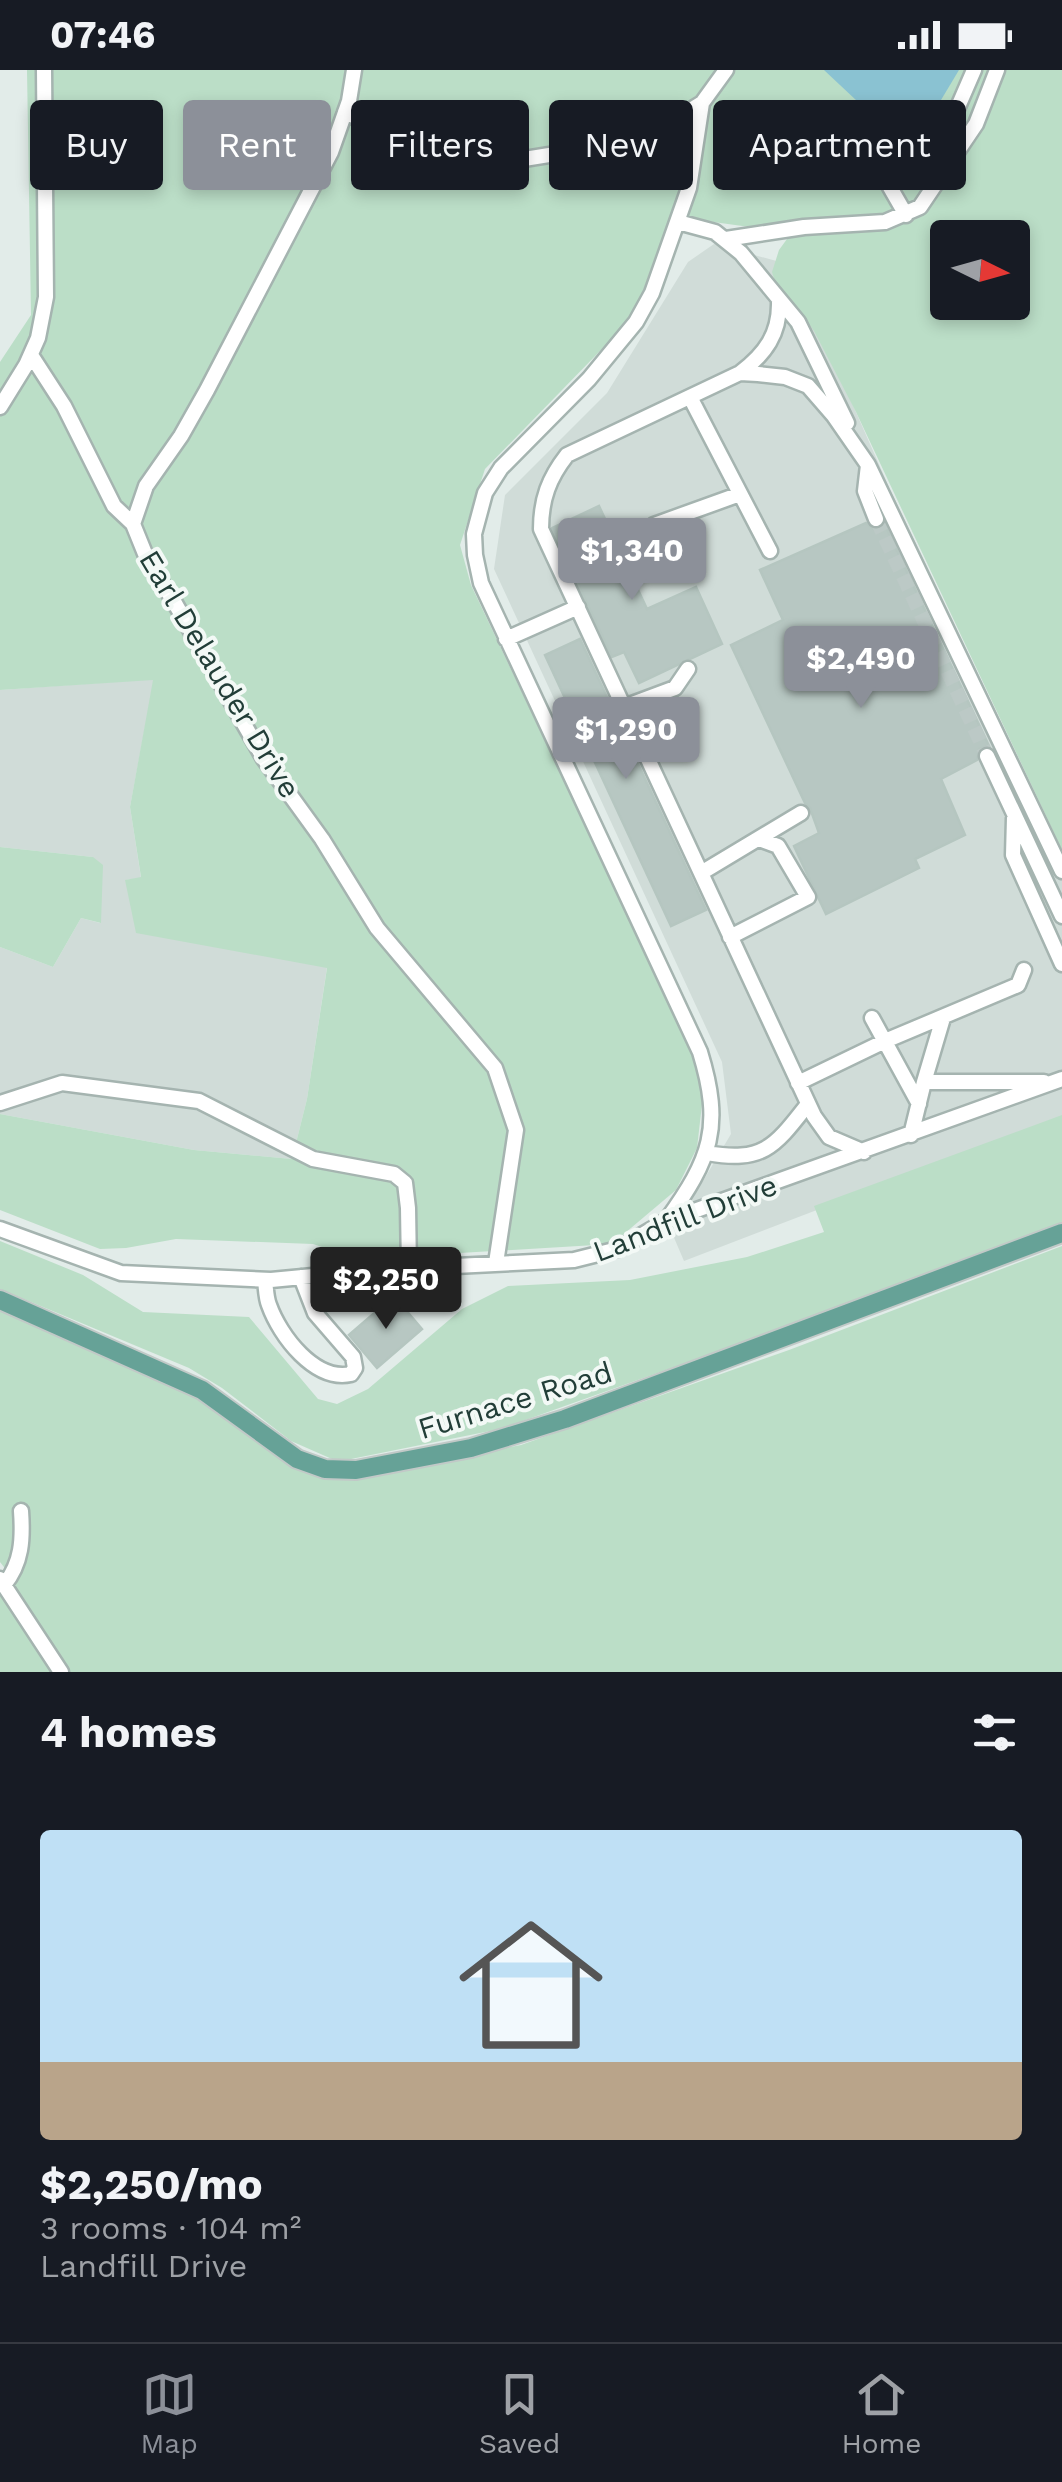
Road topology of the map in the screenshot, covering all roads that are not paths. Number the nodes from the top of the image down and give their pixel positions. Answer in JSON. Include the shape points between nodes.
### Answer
{"nodes":[{"id":1,"x":44,"y":70,"type":"edge"},
{"id":2,"x":354,"y":70,"type":"edge"},
{"id":3,"x":726,"y":70,"type":"edge"},
{"id":4,"x":974,"y":70,"type":"edge"},
{"id":5,"x":997,"y":70,"type":"edge"},
{"id":6,"x":961,"y":100,"type":"edge"},
{"id":7,"x":702,"y":104,"type":"junction"},
{"id":8,"x":345,"y":112,"type":"junction"},
{"id":9,"x":966,"y":140,"type":"edge"},
{"id":10,"x":892,"y":190,"type":"edge"},
{"id":11,"x":932,"y":190,"type":"edge"},
{"id":12,"x":906,"y":215,"type":"junction"},
{"id":13,"x":678,"y":222,"type":"junction"},
{"id":14,"x":726,"y":239,"type":"junction"},
{"id":15,"x":780,"y":300,"type":"junction"},
{"id":16,"x":31,"y":354,"type":"junction"},
{"id":17,"x":740,"y":374,"type":"junction"},
{"id":18,"x":690,"y":397,"type":"junction"},
{"id":19,"x":0,"y":407,"type":"edge"},
{"id":20,"x":868,"y":465,"type":"junction"},
{"id":21,"x":740,"y":494,"type":"junction"},
{"id":22,"x":876,"y":519,"type":"tunnel mouth"},
{"id":23,"x":133,"y":524,"type":"junction"},
{"id":24,"x":770,"y":551,"type":"dead end"},
{"id":25,"x":637,"y":561,"type":"dead end"},
{"id":26,"x":578,"y":607,"type":"junction"},
{"id":27,"x":506,"y":639,"type":"junction"},
{"id":28,"x":688,"y":668,"type":"dead end"},
{"id":29,"x":624,"y":707,"type":"junction"},
{"id":30,"x":987,"y":756,"type":"tunnel mouth"},
{"id":31,"x":1014,"y":812,"type":"junction"},
{"id":32,"x":800,"y":814,"type":"dead end"},
{"id":33,"x":758,"y":839,"type":"junction"},
{"id":34,"x":1062,"y":871,"type":"edge"},
{"id":35,"x":701,"y":874,"type":"junction"},
{"id":36,"x":1062,"y":916,"type":"edge"},
{"id":37,"x":730,"y":937,"type":"junction"},
{"id":38,"x":1062,"y":964,"type":"edge"},
{"id":39,"x":1024,"y":970,"type":"dead end"},
{"id":40,"x":872,"y":1018,"type":"dead end"},
{"id":41,"x":943,"y":1018,"type":"junction"},
{"id":42,"x":885,"y":1041,"type":"junction"},
{"id":43,"x":1057,"y":1080,"type":"edge"},
{"id":44,"x":924,"y":1082,"type":"junction"},
{"id":45,"x":798,"y":1083,"type":"junction"},
{"id":46,"x":0,"y":1103,"type":"edge"},
{"id":47,"x":808,"y":1104,"type":"junction"},
{"id":48,"x":919,"y":1104,"type":"junction"},
{"id":49,"x":912,"y":1134,"type":"junction"},
{"id":50,"x":864,"y":1152,"type":"junction"},
{"id":51,"x":707,"y":1153,"type":"junction"},
{"id":52,"x":666,"y":1221,"type":"junction"},
{"id":53,"x":0,"y":1229,"type":"edge"},
{"id":54,"x":1062,"y":1233,"type":"edge"},
{"id":55,"x":496,"y":1263,"type":"junction"},
{"id":56,"x":409,"y":1268,"type":"junction"},
{"id":57,"x":301,"y":1277,"type":"junction"},
{"id":58,"x":265,"y":1280,"type":"junction"},
{"id":59,"x":0,"y":1300,"type":"edge"},
{"id":60,"x":21,"y":1511,"type":"dead end"},
{"id":61,"x":2,"y":1582,"type":"edge"},
{"id":62,"x":61,"y":1672,"type":"edge"}],
"edges":[{"from":1,"to":16,"type":"street","via":[[46,297]]},
{"from":2,"to":8,"type":"street","name":"Earl Delauder Drive"},
{"from":3,"to":7,"type":"street"},
{"from":4,"to":6,"type":"street"},
{"from":5,"to":9,"type":"street"},
{"from":7,"to":8,"type":"street","via":[[642,140],[458,166]]},
{"from":7,"to":13,"type":"street"},
{"from":8,"to":23,"type":"street","name":"Earl Delauder Drive","via":[[262,289],[146,486]]},
{"from":10,"to":12,"type":"street"},
{"from":11,"to":12,"type":"street"},
{"from":12,"to":14,"type":"street"},
{"from":13,"to":14,"type":"street"},
{"from":13,"to":27,"type":"street","via":[[636,322],[500,468],[484,494],[474,555]]},
{"from":14,"to":15,"type":"street"},
{"from":15,"to":17,"type":"street","via":[[774,335]]},
{"from":15,"to":20,"type":"street","via":[[798,322]]},
{"from":16,"to":19,"type":"street"},
{"from":16,"to":23,"type":"street","via":[[114,506]]},
{"from":17,"to":18,"type":"street"},
{"from":17,"to":20,"type":"street","via":[[808,386]]},
{"from":18,"to":21,"type":"street"},
{"from":18,"to":26,"type":"street","via":[[568,456],[548,480],[541,529]]},
{"from":20,"to":22,"type":"street","via":[[865,491]]},
{"from":20,"to":34,"type":"street"},
{"from":21,"to":24,"type":"street"},
{"from":21,"to":25,"type":"street","via":[[654,524],[640,541]]},
{"from":23,"to":55,"type":"street","name":"Earl Delauder Drive","via":[[150,566],[264,759],[377,928],[494,1068],[516,1130]]},
{"from":26,"to":27,"type":"street"},
{"from":26,"to":29,"type":"street"},
{"from":27,"to":51,"type":"street","via":[[700,1052],[711,1103]]},
{"from":28,"to":29,"type":"street","via":[[675,688]]},
{"from":29,"to":35,"type":"street"},
{"from":30,"to":31,"type":"street"},
{"from":31,"to":36,"type":"street"},
{"from":31,"to":38,"type":"street","via":[[1013,855]]},
{"from":32,"to":33,"type":"street"},
{"from":33,"to":35,"type":"street"},
{"from":33,"to":37,"type":"street","via":[[778,846],[808,897]]},
{"from":35,"to":37,"type":"street"},
{"from":37,"to":45,"type":"street"},
{"from":39,"to":41,"type":"street","via":[[1018,985]]},
{"from":40,"to":42,"type":"street"},
{"from":41,"to":42,"type":"street"},
{"from":41,"to":44,"type":"street"},
{"from":42,"to":45,"type":"street"},
{"from":42,"to":48,"type":"street"},
{"from":43,"to":44,"type":"street"},
{"from":43,"to":49,"type":"street","name":"Landfill Drive"},
{"from":44,"to":48,"type":"street"},
{"from":45,"to":47,"type":"street"},
{"from":46,"to":56,"type":"street","via":[[62,1083],[198,1101],[313,1159],[394,1174],[404,1183],[408,1208]]},
{"from":47,"to":50,"type":"street","via":[[829,1137]]},
{"from":47,"to":51,"type":"street","via":[[765,1151],[745,1157]]},
{"from":48,"to":49,"type":"street"},
{"from":49,"to":50,"type":"street","name":"Landfill Drive"},
{"from":50,"to":52,"type":"street","name":"Landfill Drive"},
{"from":51,"to":52,"type":"street"},
{"from":52,"to":55,"type":"street","name":"Landfill Drive","via":[[596,1256]]},
{"from":53,"to":58,"type":"street","name":"Landfill Drive","via":[[121,1273]]},
{"from":54,"to":59,"type":"main road","name":"Furnace Road","via":[[518,1435],[356,1470],[297,1459],[189,1383]]},
{"from":55,"to":56,"type":"street","name":"Landfill Drive"},
{"from":56,"to":57,"type":"street","name":"Landfill Drive"},
{"from":57,"to":58,"type":"street","name":"Landfill Drive"},
{"from":57,"to":58,"type":"street","via":[[315,1313],[353,1356],[351,1374],[314,1369],[268,1305]]},
{"from":60,"to":61,"type":"street","via":[[18,1568]]},
{"from":61,"to":62,"type":"street"}]}
